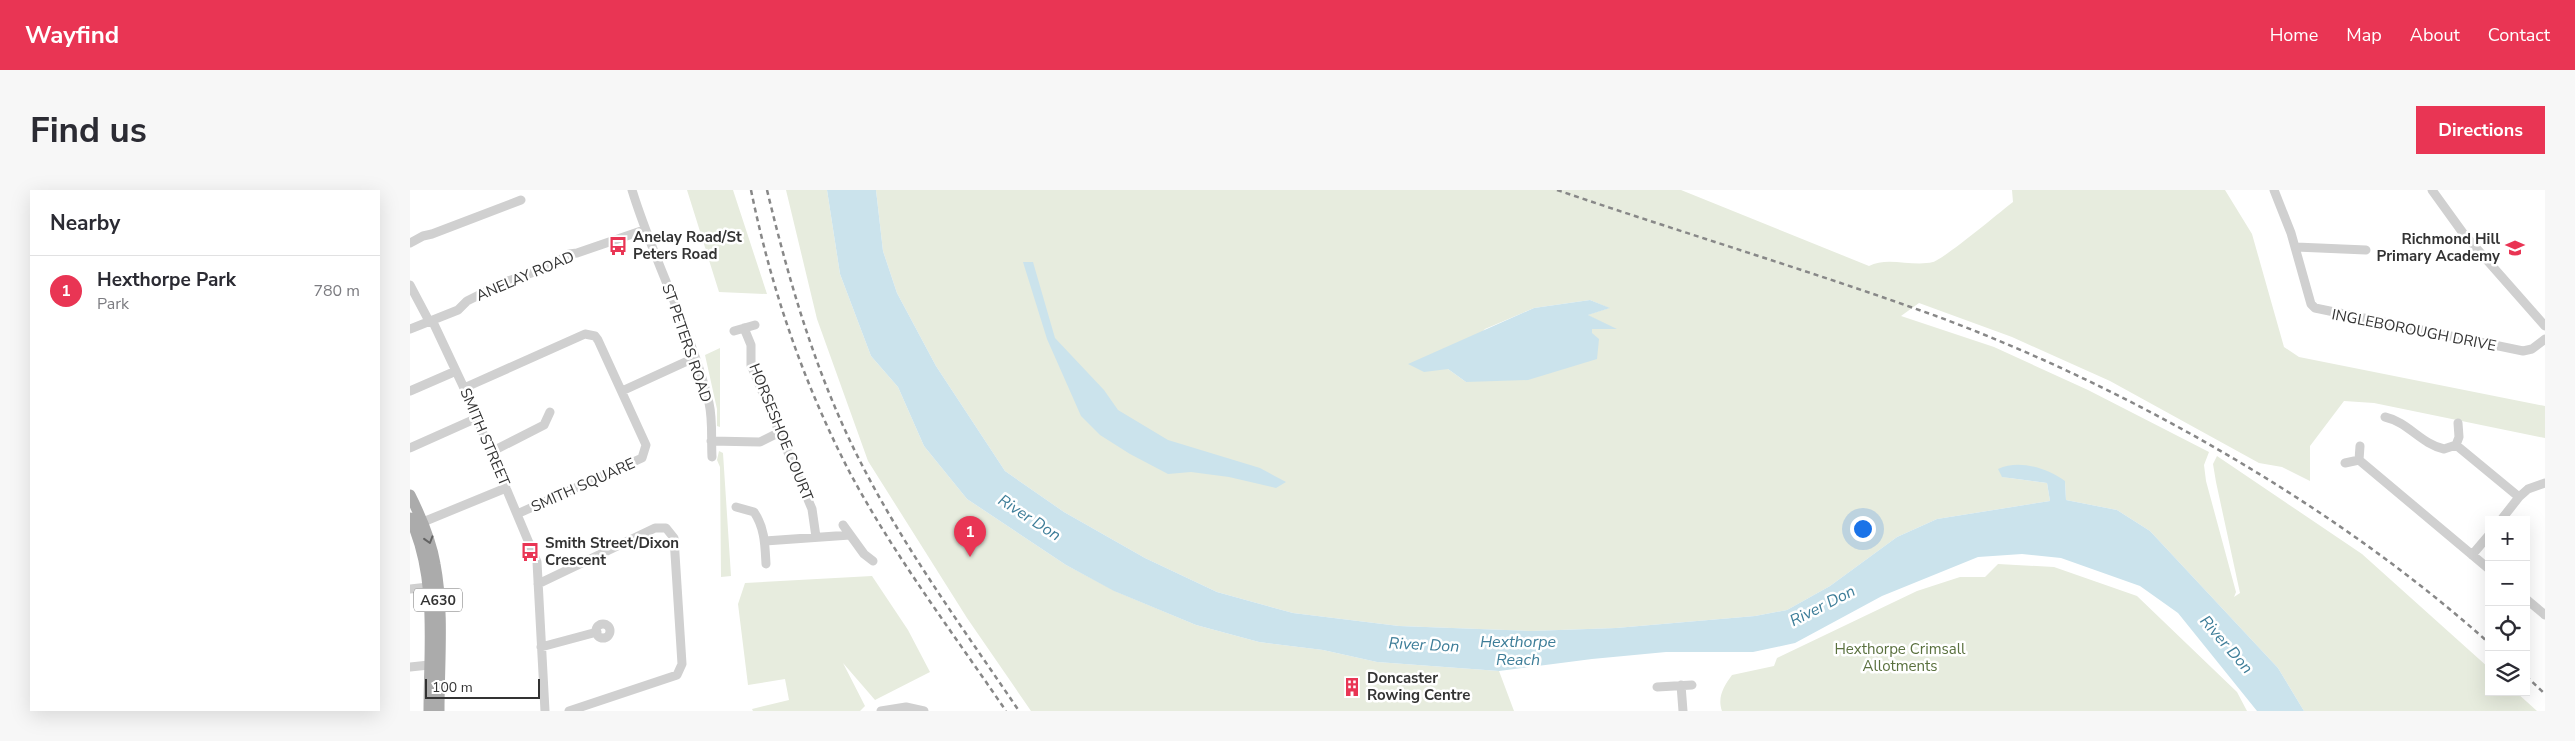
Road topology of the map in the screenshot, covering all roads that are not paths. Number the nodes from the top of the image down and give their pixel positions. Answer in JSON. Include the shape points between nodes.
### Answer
{"nodes":[{"id":1,"x":632,"y":190,"type":"edge"},
{"id":2,"x":2274,"y":190,"type":"edge"},
{"id":3,"x":2432,"y":190,"type":"edge"},
{"id":4,"x":521,"y":200,"type":"dead end"},
{"id":5,"x":644,"y":230,"type":"junction"},
{"id":6,"x":410,"y":243,"type":"edge"},
{"id":7,"x":2296,"y":247,"type":"junction"},
{"id":8,"x":2366,"y":250,"type":"dead end"},
{"id":9,"x":410,"y":285,"type":"edge"},
{"id":10,"x":430,"y":321,"type":"junction"},
{"id":11,"x":755,"y":325,"type":"dead end"},
{"id":12,"x":2545,"y":326,"type":"edge"},
{"id":13,"x":744,"y":328,"type":"junction"},
{"id":14,"x":410,"y":329,"type":"edge"},
{"id":15,"x":734,"y":331,"type":"dead end"},
{"id":16,"x":2545,"y":339,"type":"edge"},
{"id":17,"x":694,"y":358,"type":"junction"},
{"id":18,"x":456,"y":371,"type":"junction"},
{"id":19,"x":464,"y":388,"type":"junction"},
{"id":20,"x":410,"y":391,"type":"edge"},
{"id":21,"x":622,"y":391,"type":"junction"},
{"id":22,"x":550,"y":412,"type":"dead end"},
{"id":23,"x":2385,"y":417,"type":"dead end"},
{"id":24,"x":477,"y":418,"type":"junction"},
{"id":25,"x":2458,"y":423,"type":"dead end"},
{"id":26,"x":780,"y":432,"type":"junction"},
{"id":27,"x":712,"y":441,"type":"junction"},
{"id":28,"x":2456,"y":445,"type":"junction"},
{"id":29,"x":2360,"y":446,"type":"dead end"},
{"id":30,"x":410,"y":448,"type":"edge"},
{"id":31,"x":491,"y":452,"type":"junction"},
{"id":32,"x":712,"y":457,"type":"dead end"},
{"id":33,"x":2358,"y":460,"type":"junction"},
{"id":34,"x":2345,"y":463,"type":"dead end"},
{"id":35,"x":2545,"y":483,"type":"edge"},
{"id":36,"x":506,"y":488,"type":"junction"},
{"id":37,"x":410,"y":495,"type":"edge"},
{"id":38,"x":2520,"y":497,"type":"junction"},
{"id":39,"x":736,"y":507,"type":"dead end"},
{"id":40,"x":517,"y":514,"type":"junction"},
{"id":41,"x":2504,"y":516,"type":"edge"},
{"id":42,"x":410,"y":518,"type":"edge"},
{"id":43,"x":423,"y":522,"type":"junction"},
{"id":44,"x":843,"y":525,"type":"dead end"},
{"id":45,"x":850,"y":535,"type":"junction"},
{"id":46,"x":816,"y":537,"type":"junction"},
{"id":47,"x":765,"y":540,"type":"junction"},
{"id":48,"x":2485,"y":540,"type":"edge"},
{"id":49,"x":2472,"y":555,"type":"junction"},
{"id":50,"x":873,"y":561,"type":"dead end"},
{"id":51,"x":766,"y":564,"type":"dead end"},
{"id":52,"x":2485,"y":566,"type":"edge"},
{"id":53,"x":538,"y":584,"type":"junction"},
{"id":54,"x":428,"y":588,"type":"junction"},
{"id":55,"x":410,"y":589,"type":"edge"},
{"id":56,"x":2530,"y":602,"type":"edge"},
{"id":57,"x":2545,"y":615,"type":"edge"},
{"id":58,"x":597,"y":632,"type":"dead end"},
{"id":59,"x":541,"y":647,"type":"junction"},
{"id":60,"x":429,"y":665,"type":"junction"},
{"id":61,"x":410,"y":667,"type":"edge"},
{"id":62,"x":1681,"y":685,"type":"junction"},
{"id":63,"x":1692,"y":685,"type":"dead end"},
{"id":64,"x":1657,"y":687,"type":"dead end"},
{"id":65,"x":429,"y":711,"type":"edge"},
{"id":66,"x":439,"y":711,"type":"edge"},
{"id":67,"x":545,"y":711,"type":"edge"},
{"id":68,"x":568,"y":711,"type":"edge"},
{"id":69,"x":881,"y":711,"type":"edge"},
{"id":70,"x":924,"y":711,"type":"edge"},
{"id":71,"x":1683,"y":711,"type":"edge"}],
"edges":[{"from":1,"to":5,"type":"street","name":"ST PETERS ROAD"},
{"from":2,"to":7,"type":"street","name":"INGLEBOROUGH DRIVE"},
{"from":3,"to":12,"type":"street","via":[[2463,233]]},
{"from":4,"to":6,"type":"street"},
{"from":5,"to":10,"type":"street","name":"ANELAY ROAD","via":[[569,254],[549,267],[505,282],[467,301],[458,310]]},
{"from":5,"to":17,"type":"street","name":"ST PETERS ROAD"},
{"from":7,"to":8,"type":"street"},
{"from":7,"to":16,"type":"street","name":"INGLEBOROUGH DRIVE","via":[[2311,304],[2321,311],[2523,352]]},
{"from":9,"to":10,"type":"street","name":"SMITH STREET"},
{"from":10,"to":14,"type":"street","name":"ANELAY ROAD"},
{"from":10,"to":18,"type":"street","name":"SMITH STREET"},
{"from":11,"to":13,"type":"street"},
{"from":13,"to":15,"type":"street"},
{"from":13,"to":26,"type":"street","name":"HORSESHOE COURT","via":[[751,345],[751,365]]},
{"from":17,"to":21,"type":"street"},
{"from":17,"to":27,"type":"street","name":"ST PETERS ROAD","via":[[709,404]]},
{"from":18,"to":19,"type":"street","name":"SMITH STREET"},
{"from":18,"to":20,"type":"street"},
{"from":19,"to":21,"type":"street","name":"SMITH SQUARE","via":[[590,334],[598,340]]},
{"from":19,"to":24,"type":"street","name":"SMITH STREET"},
{"from":21,"to":40,"type":"street","name":"SMITH SQUARE","via":[[646,445],[642,458]]},
{"from":22,"to":31,"type":"street","via":[[544,425]]},
{"from":23,"to":28,"type":"street","via":[[2400,422],[2434,447],[2449,449]]},
{"from":24,"to":30,"type":"street"},
{"from":24,"to":31,"type":"street","name":"SMITH STREET"},
{"from":25,"to":28,"type":"street","via":[[2460,437]]},
{"from":26,"to":27,"type":"street","via":[[760,442]]},
{"from":26,"to":46,"type":"street","name":"HORSESHOE COURT","via":[[812,508]]},
{"from":27,"to":32,"type":"street","name":"ST PETERS ROAD"},
{"from":28,"to":38,"type":"street"},
{"from":29,"to":33,"type":"street"},
{"from":31,"to":36,"type":"street","name":"SMITH STREET"},
{"from":33,"to":34,"type":"street"},
{"from":33,"to":49,"type":"street"},
{"from":35,"to":38,"type":"street","via":[[2528,489]]},
{"from":36,"to":40,"type":"street","name":"SMITH STREET"},
{"from":36,"to":43,"type":"street"},
{"from":37,"to":43,"type":"main road","number":"A630"},
{"from":38,"to":41,"type":"street"},
{"from":39,"to":47,"type":"street","via":[[754,512]]},
{"from":40,"to":53,"type":"street","name":"SMITH STREET","via":[[537,562]]},
{"from":42,"to":54,"type":"main road","number":"A630","via":[[425,562]]},
{"from":43,"to":66,"type":"main road","number":"A630","one_way":true,"via":[[438,587]]},
{"from":44,"to":45,"type":"street"},
{"from":45,"to":46,"type":"street"},
{"from":45,"to":50,"type":"street"},
{"from":46,"to":47,"type":"street"},
{"from":47,"to":51,"type":"street"},
{"from":48,"to":49,"type":"street"},
{"from":49,"to":52,"type":"street"},
{"from":53,"to":59,"type":"street","name":"SMITH STREET"},
{"from":53,"to":68,"type":"street","via":[[655,528],[666,528],[674,538],[682,664],[677,675]]},
{"from":54,"to":55,"type":"street"},
{"from":54,"to":60,"type":"main road","number":"A630"},
{"from":56,"to":57,"type":"street"},
{"from":58,"to":59,"type":"street"},
{"from":59,"to":67,"type":"street","name":"SMITH STREET"},
{"from":60,"to":61,"type":"street"},
{"from":60,"to":65,"type":"main road","number":"A630"},
{"from":62,"to":63,"type":"street"},
{"from":62,"to":64,"type":"street"},
{"from":62,"to":71,"type":"street"},
{"from":69,"to":70,"type":"street","via":[[906,707]]}]}
